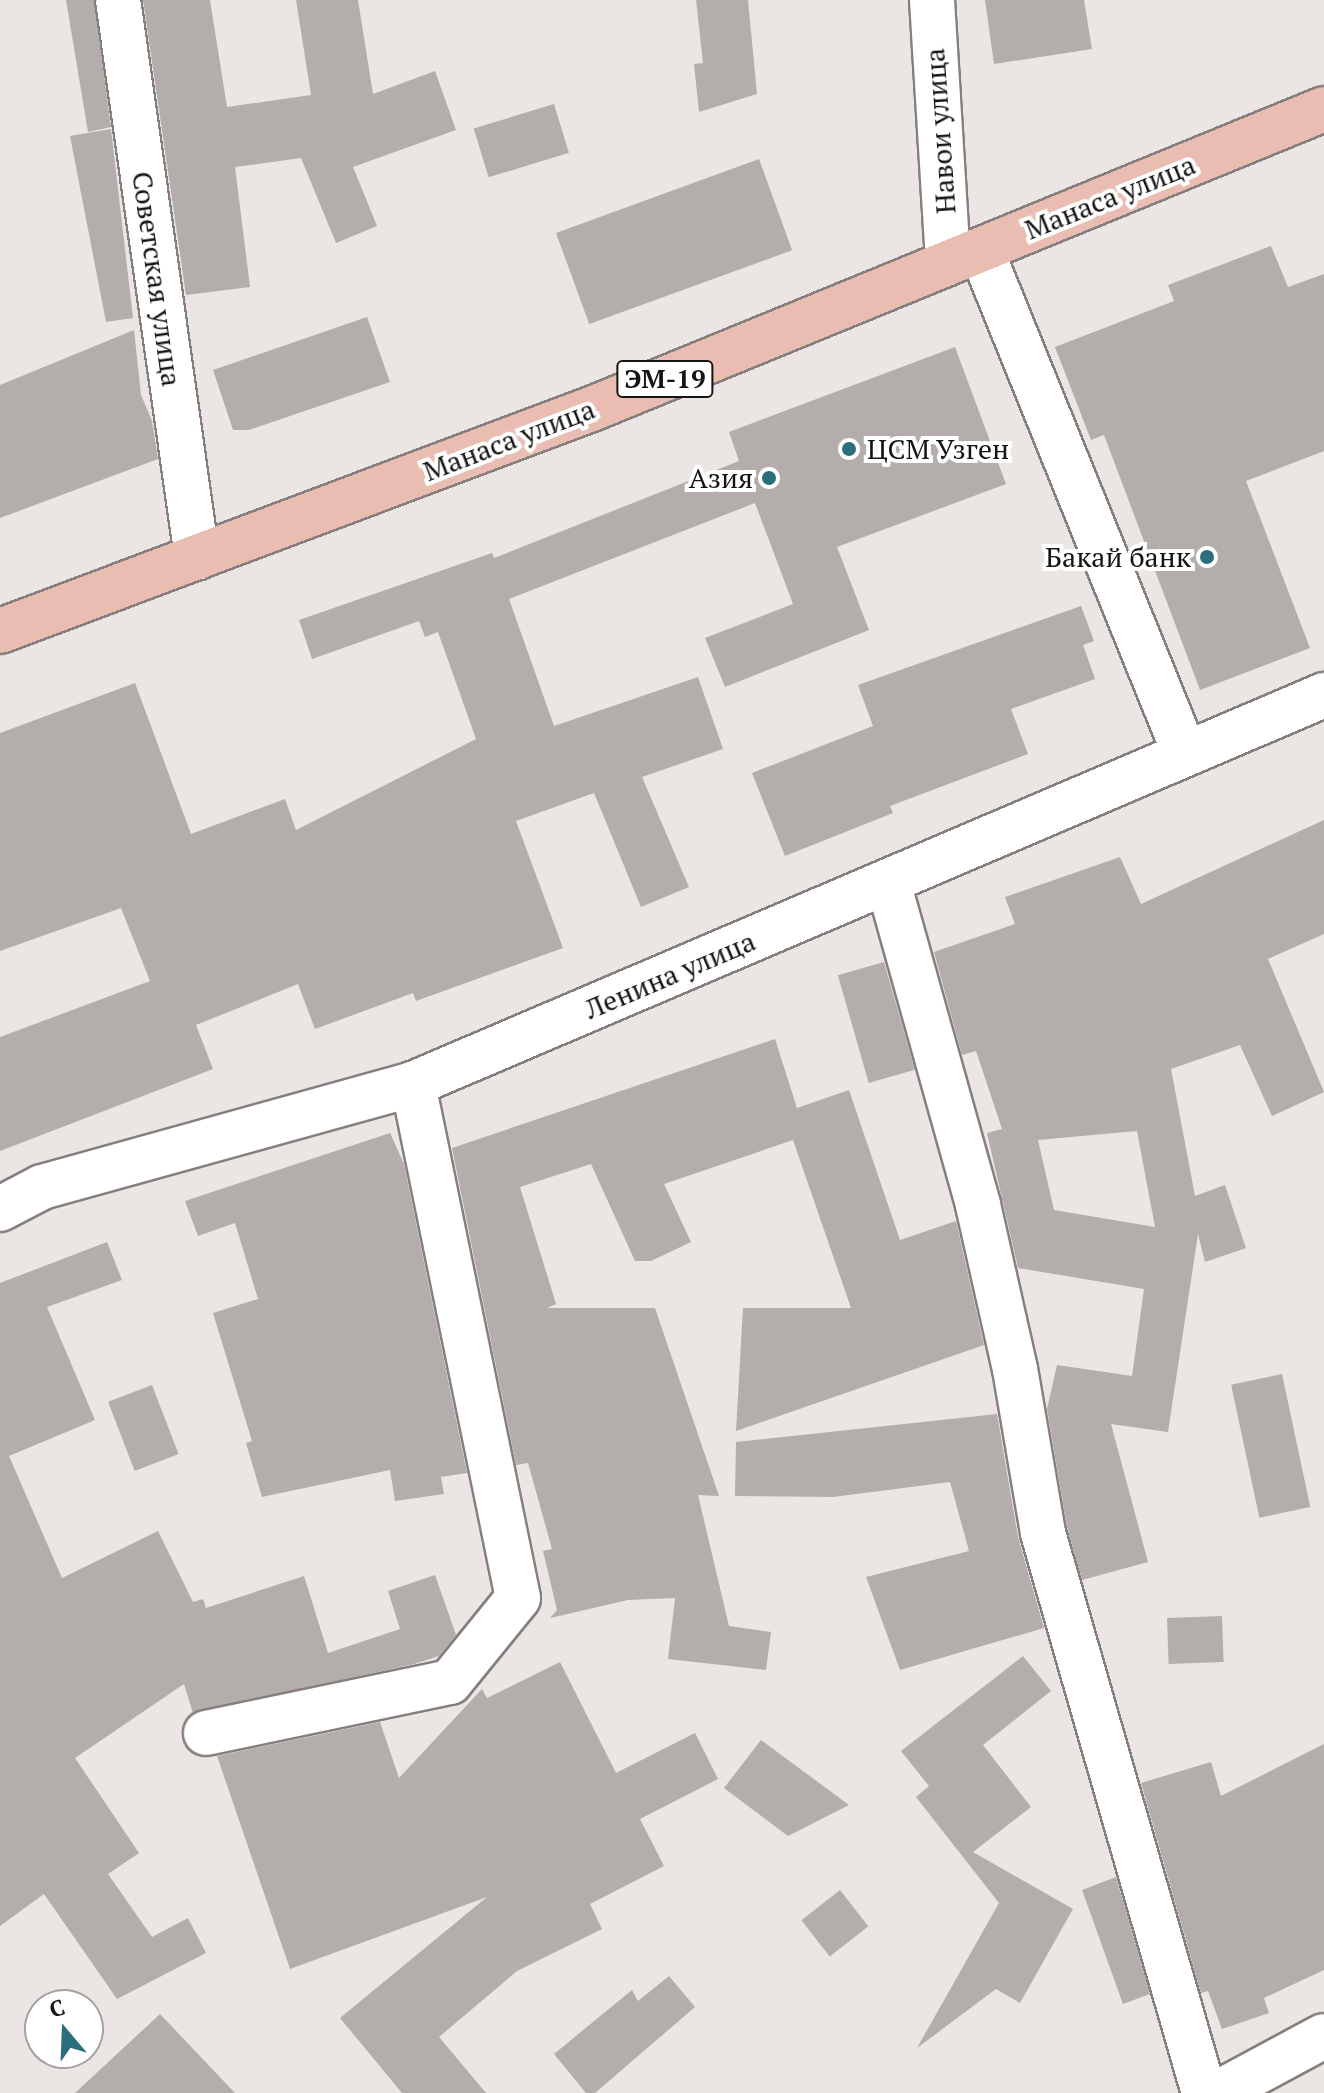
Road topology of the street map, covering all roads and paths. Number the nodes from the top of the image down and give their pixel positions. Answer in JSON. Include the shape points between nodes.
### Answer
{"nodes":[{"id":1,"x":118,"y":0,"type":"edge"},
{"id":2,"x":932,"y":0,"type":"edge"},
{"id":3,"x":1324,"y":109,"type":"edge"},
{"id":4,"x":964,"y":256,"type":"junction"},
{"id":5,"x":197,"y":557,"type":"junction"},
{"id":6,"x":0,"y":631,"type":"edge"},
{"id":7,"x":1324,"y":695,"type":"edge"},
{"id":8,"x":1185,"y":754,"type":"junction"},
{"id":9,"x":888,"y":882,"type":"junction"},
{"id":10,"x":413,"y":1084,"type":"junction"},
{"id":11,"x":0,"y":1209,"type":"edge"},
{"id":12,"x":206,"y":1733,"type":"dead end"},
{"id":13,"x":1324,"y":2036,"type":"edge"},
{"id":14,"x":1204,"y":2093,"type":"edge"},
{"id":15,"x":1218,"y":2093,"type":"edge"}],
"edges":[{"from":1,"to":5,"type":"street","name":"Советская улица"},
{"from":2,"to":4,"type":"street","name":"Навои улица"},
{"from":3,"to":4,"type":"main road","name":"Манаса улица","number":"ЭМ-19"},
{"from":4,"to":5,"type":"main road","name":"Манаса улица","number":"ЭМ-19","via":[[594,408]]},
{"from":4,"to":8,"type":"street","name":"Навои улица"},
{"from":5,"to":6,"type":"main road","name":"Манаса улица","number":"ЭМ-19"},
{"from":7,"to":8,"type":"street","name":"Ленина улица"},
{"from":8,"to":9,"type":"street","name":"Ленина улица"},
{"from":9,"to":10,"type":"street","name":"Ленина улица"},
{"from":9,"to":14,"type":"street","via":[[978,1205],[1015,1369],[1043,1533]]},
{"from":10,"to":11,"type":"street","name":"Ленина улица","via":[[42,1187]]},
{"from":10,"to":12,"type":"street","via":[[518,1598],[450,1682]]},
{"from":13,"to":15,"type":"street"}]}
